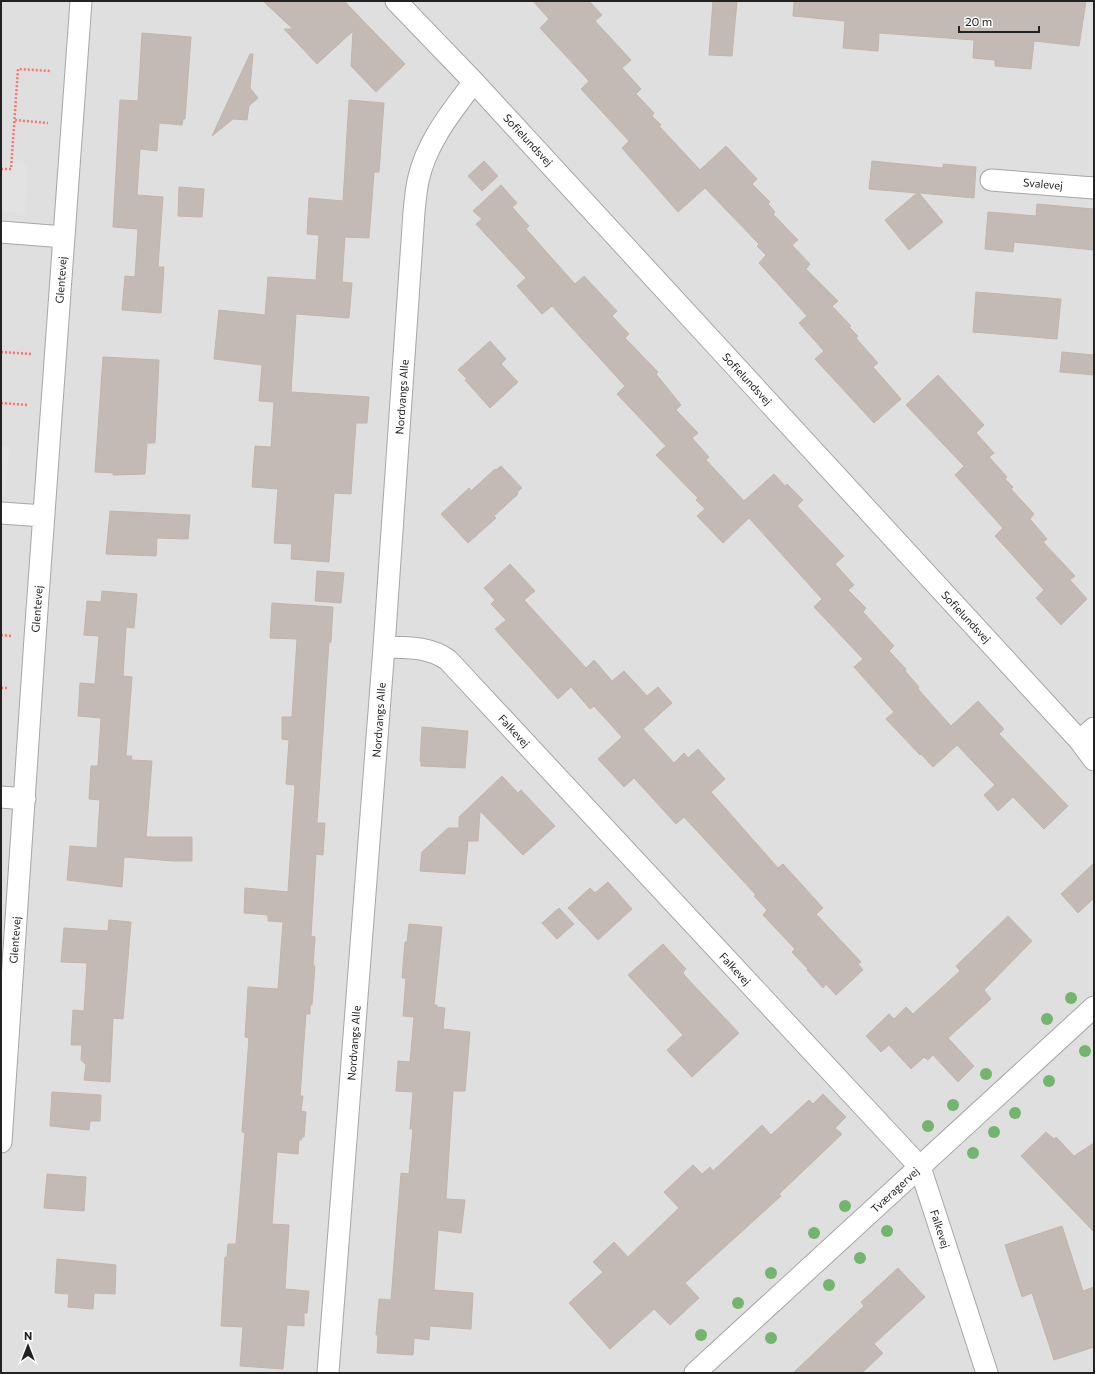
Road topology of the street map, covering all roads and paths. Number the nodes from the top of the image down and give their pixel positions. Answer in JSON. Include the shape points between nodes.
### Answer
{"nodes":[{"id":1,"x":81,"y":1,"type":"edge"},
{"id":2,"x":396,"y":1,"type":"edge"},
{"id":3,"x":76,"y":72,"type":"junction"},
{"id":4,"x":474,"y":82,"type":"junction"},
{"id":5,"x":15,"y":120,"type":"junction"},
{"id":6,"x":72,"y":125,"type":"junction"},
{"id":7,"x":1,"y":168,"type":"edge"},
{"id":8,"x":992,"y":180,"type":"dead end"},
{"id":9,"x":1094,"y":188,"type":"edge"},
{"id":10,"x":1,"y":232,"type":"edge"},
{"id":11,"x":64,"y":236,"type":"junction"},
{"id":12,"x":1,"y":352,"type":"edge"},
{"id":13,"x":55,"y":356,"type":"junction"},
{"id":14,"x":1,"y":513,"type":"edge"},
{"id":15,"x":44,"y":516,"type":"junction"},
{"id":16,"x":384,"y":646,"type":"junction"},
{"id":17,"x":1087,"y":735,"type":"edge"},
{"id":18,"x":1094,"y":760,"type":"edge"},
{"id":19,"x":1,"y":797,"type":"edge"},
{"id":20,"x":25,"y":799,"type":"junction"},
{"id":21,"x":1094,"y":1007,"type":"edge"},
{"id":22,"x":3,"y":1082,"type":"edge"},
{"id":23,"x":1,"y":1142,"type":"edge"},
{"id":24,"x":920,"y":1167,"type":"junction"},
{"id":25,"x":328,"y":1373,"type":"edge"},
{"id":26,"x":695,"y":1373,"type":"edge"},
{"id":27,"x":987,"y":1373,"type":"edge"}],
"edges":[{"from":1,"to":3,"type":"street","name":"Glentevej"},
{"from":2,"to":4,"type":"street","name":"Sofielundsvej"},
{"from":3,"to":5,"type":"path","via":[[18,68]]},
{"from":3,"to":6,"type":"street","name":"Glentevej"},
{"from":4,"to":16,"type":"street","name":"Nordvangs Alle","via":[[430,146],[418,181]]},
{"from":4,"to":17,"type":"street","name":"Sofielundsvej"},
{"from":5,"to":6,"type":"path"},
{"from":5,"to":7,"type":"path","via":[[11,169]]},
{"from":6,"to":11,"type":"street","name":"Glentevej"},
{"from":8,"to":9,"type":"street","name":"Svalevej"},
{"from":10,"to":11,"type":"street"},
{"from":11,"to":13,"type":"street","name":"Glentevej"},
{"from":12,"to":13,"type":"path"},
{"from":13,"to":15,"type":"street","name":"Glentevej"},
{"from":14,"to":15,"type":"street"},
{"from":15,"to":20,"type":"street","name":"Glentevej"},
{"from":16,"to":24,"type":"street","name":"Falkevej","via":[[429,650],[448,660]]},
{"from":16,"to":25,"type":"street","name":"Nordvangs Alle"},
{"from":17,"to":18,"type":"street","name":"Sofielundsvej"},
{"from":19,"to":20,"type":"street"},
{"from":20,"to":22,"type":"street","name":"Glentevej"},
{"from":21,"to":24,"type":"street","name":"Tværagervej"},
{"from":22,"to":23,"type":"street","name":"Glentevej"},
{"from":24,"to":26,"type":"street","name":"Tværagervej"},
{"from":24,"to":27,"type":"street","name":"Falkevej"}]}
